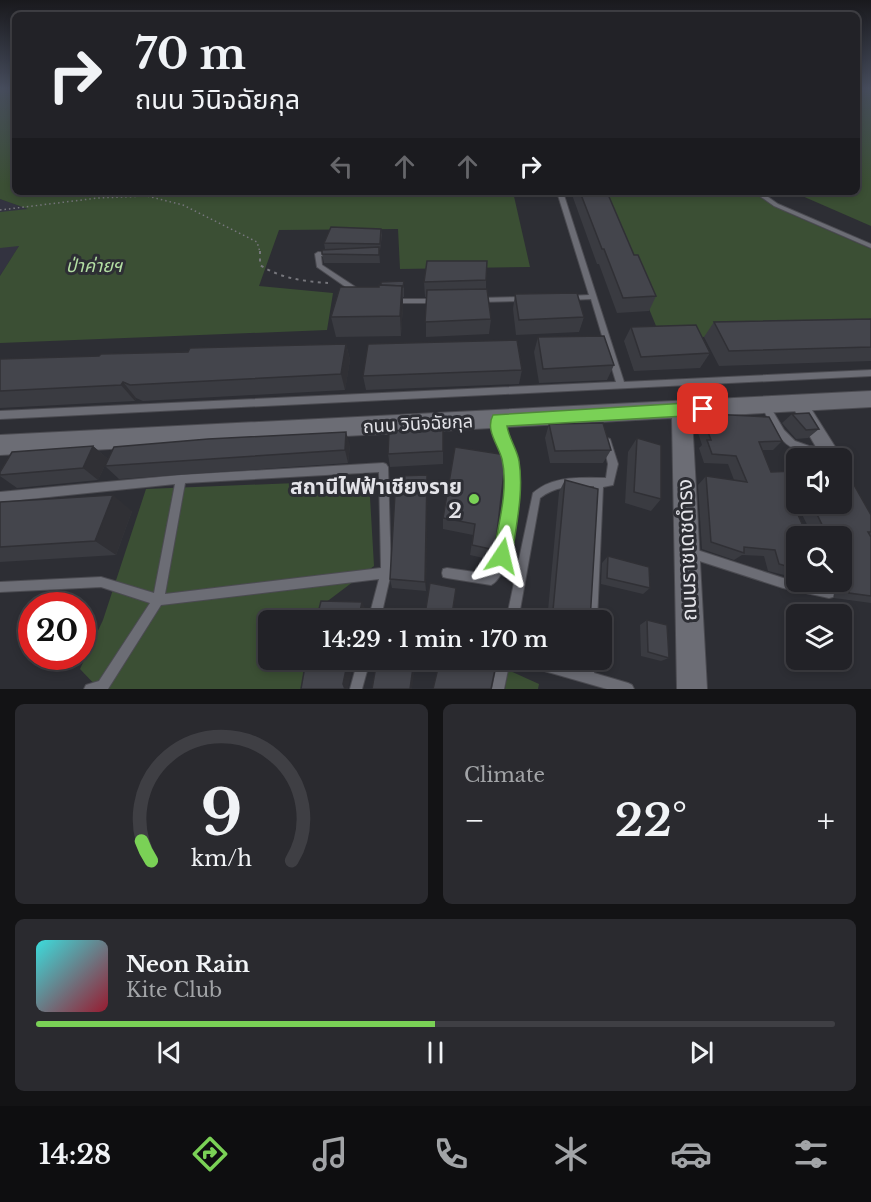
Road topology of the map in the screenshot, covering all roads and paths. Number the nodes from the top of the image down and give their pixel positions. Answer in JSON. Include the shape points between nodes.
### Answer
{"nodes":[{"id":1,"x":561,"y":195,"type":"edge"},
{"id":2,"x":761,"y":195,"type":"edge"},
{"id":3,"x":0,"y":210,"type":"edge"},
{"id":4,"x":871,"y":246,"type":"edge"},
{"id":5,"x":341,"y":254,"type":"edge"},
{"id":6,"x":348,"y":288,"type":"junction"},
{"id":7,"x":366,"y":295,"type":"edge"},
{"id":8,"x":593,"y":297,"type":"junction"},
{"id":9,"x":536,"y":298,"type":"edge"},
{"id":10,"x":559,"y":298,"type":"edge"},
{"id":11,"x":443,"y":300,"type":"edge"},
{"id":12,"x":466,"y":300,"type":"edge"},
{"id":13,"x":385,"y":302,"type":"edge"},
{"id":14,"x":871,"y":373,"type":"edge"},
{"id":15,"x":621,"y":384,"type":"junction"},
{"id":16,"x":871,"y":399,"type":"edge"},
{"id":17,"x":799,"y":404,"type":"junction"},
{"id":18,"x":765,"y":405,"type":"junction"},
{"id":19,"x":682,"y":410,"type":"junction"},
{"id":20,"x":0,"y":415,"type":"edge"},
{"id":21,"x":498,"y":420,"type":"junction"},
{"id":22,"x":603,"y":424,"type":"junction"},
{"id":23,"x":0,"y":445,"type":"edge"},
{"id":24,"x":797,"y":448,"type":"edge"},
{"id":25,"x":824,"y":448,"type":"edge"},
{"id":26,"x":182,"y":479,"type":"junction"},
{"id":27,"x":599,"y":482,"type":"junction"},
{"id":28,"x":0,"y":497,"type":"edge"},
{"id":29,"x":687,"y":552,"type":"junction"},
{"id":30,"x":386,"y":573,"type":"junction"},
{"id":31,"x":447,"y":573,"type":"dead end"},
{"id":32,"x":0,"y":587,"type":"edge"},
{"id":33,"x":829,"y":593,"type":"dead end"},
{"id":34,"x":158,"y":600,"type":"junction"},
{"id":35,"x":377,"y":610,"type":"edge"},
{"id":36,"x":514,"y":610,"type":"edge"},
{"id":37,"x":592,"y":610,"type":"edge"},
{"id":38,"x":361,"y":670,"type":"edge"},
{"id":39,"x":502,"y":670,"type":"edge"},
{"id":40,"x":561,"y":670,"type":"edge"},
{"id":41,"x":588,"y":670,"type":"edge"},
{"id":42,"x":588,"y":678,"type":"junction"},
{"id":43,"x":98,"y":688,"type":"edge"},
{"id":44,"x":356,"y":689,"type":"edge"},
{"id":45,"x":498,"y":689,"type":"edge"},
{"id":46,"x":627,"y":689,"type":"edge"},
{"id":47,"x":692,"y":689,"type":"edge"}],
"edges":[{"from":1,"to":8,"type":"lane"},
{"from":2,"to":4,"type":"lane"},
{"from":3,"to":6,"type":"path","via":[[115,196],[161,198],[257,243],[260,265],[270,272],[290,280]]},
{"from":5,"to":6,"type":"lane","via":[[318,254],[319,266]]},
{"from":6,"to":7,"type":"lane"},
{"from":8,"to":10,"type":"lane"},
{"from":8,"to":15,"type":"lane"},
{"from":9,"to":12,"type":"lane"},
{"from":11,"to":13,"type":"lane"},
{"from":14,"to":15,"type":"lane"},
{"from":15,"to":20,"type":"lane"},
{"from":16,"to":17,"type":"street","name":"ถนน วินิจฉัยกุล"},
{"from":17,"to":18,"type":"street","name":"ถนน วินิจฉัยกุล"},
{"from":17,"to":25,"type":"street"},
{"from":18,"to":19,"type":"street","name":"ถนน วินิจฉัยกุล"},
{"from":18,"to":24,"type":"lane","via":[[785,438]]},
{"from":19,"to":22,"type":"street","name":"ถนน วินิจฉัยกุล"},
{"from":19,"to":29,"type":"street","name":"ถนนราชเดชดำรง"},
{"from":21,"to":22,"type":"street","name":"ถนน วินิจฉัยกุล"},
{"from":21,"to":23,"type":"street","name":"ถนน วินิจฉัยกุล"},
{"from":21,"to":31,"type":"lane","via":[[513,483],[499,571],[491,580]]},
{"from":22,"to":27,"type":"lane","via":[[613,464],[609,482]]},
{"from":26,"to":28,"type":"lane"},
{"from":26,"to":30,"type":"lane","via":[[383,467]]},
{"from":26,"to":34,"type":"lane"},
{"from":27,"to":36,"type":"lane","via":[[562,483],[544,487],[536,496]]},
{"from":27,"to":37,"type":"lane"},
{"from":29,"to":33,"type":"lane","via":[[783,583]]},
{"from":29,"to":47,"type":"street","name":"ถนนราชเดชดำรง"},
{"from":30,"to":34,"type":"lane"},
{"from":30,"to":35,"type":"lane"},
{"from":32,"to":34,"type":"lane","via":[[101,582]]},
{"from":34,"to":43,"type":"lane"},
{"from":38,"to":44,"type":"lane"},
{"from":39,"to":45,"type":"lane"},
{"from":40,"to":42,"type":"lane"},
{"from":41,"to":42,"type":"lane"},
{"from":42,"to":46,"type":"lane"}]}
